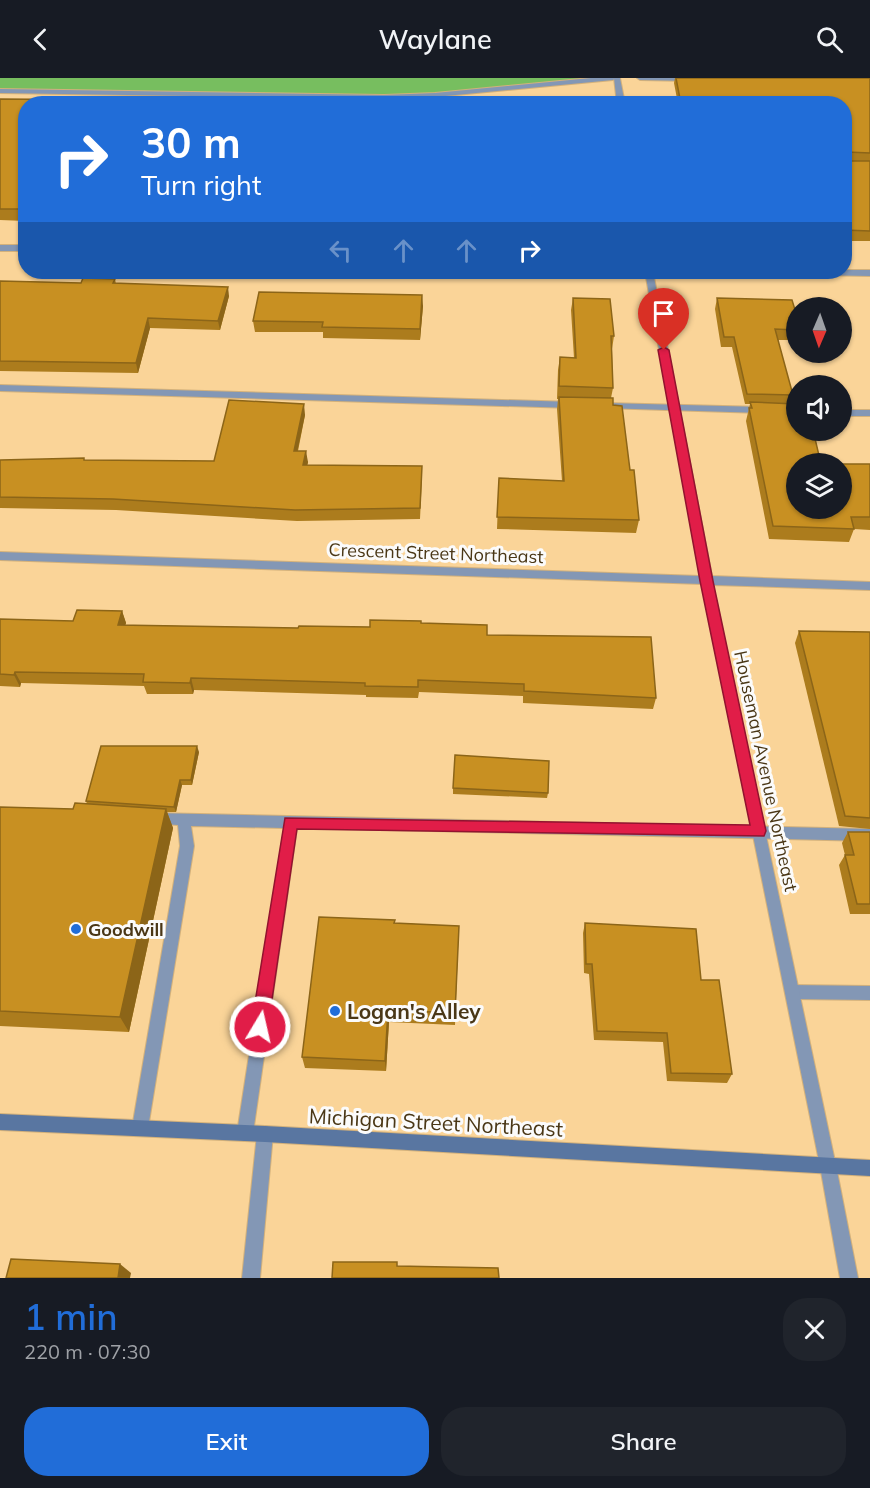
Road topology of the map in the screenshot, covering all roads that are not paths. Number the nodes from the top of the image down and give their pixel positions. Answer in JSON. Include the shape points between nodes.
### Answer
{"nodes":[{"id":1,"x":615,"y":78,"type":"edge"},
{"id":2,"x":640,"y":78,"type":"edge"},
{"id":3,"x":696,"y":79,"type":"edge"},
{"id":4,"x":0,"y":91,"type":"edge"},
{"id":5,"x":320,"y":96,"type":"edge"},
{"id":6,"x":410,"y":96,"type":"edge"},
{"id":7,"x":619,"y":96,"type":"edge"},
{"id":8,"x":0,"y":248,"type":"edge"},
{"id":9,"x":18,"y":248,"type":"edge"},
{"id":10,"x":852,"y":273,"type":"edge"},
{"id":11,"x":870,"y":273,"type":"edge"},
{"id":12,"x":650,"y":279,"type":"edge"},
{"id":13,"x":0,"y":388,"type":"edge"},
{"id":14,"x":579,"y":405,"type":"edge"},
{"id":15,"x":591,"y":406,"type":"edge"},
{"id":16,"x":674,"y":408,"type":"junction"},
{"id":17,"x":775,"y":411,"type":"edge"},
{"id":18,"x":852,"y":412,"type":"edge"},
{"id":19,"x":870,"y":413,"type":"edge"},
{"id":20,"x":0,"y":556,"type":"edge"},
{"id":21,"x":707,"y":581,"type":"junction"},
{"id":22,"x":870,"y":586,"type":"edge"},
{"id":23,"x":137,"y":818,"type":"edge"},
{"id":24,"x":184,"y":821,"type":"junction"},
{"id":25,"x":291,"y":823,"type":"junction"},
{"id":26,"x":759,"y":831,"type":"junction"},
{"id":27,"x":870,"y":836,"type":"edge"},
{"id":28,"x":792,"y":992,"type":"junction"},
{"id":29,"x":870,"y":993,"type":"edge"},
{"id":30,"x":0,"y":1122,"type":"edge"},
{"id":31,"x":140,"y":1128,"type":"junction"},
{"id":32,"x":245,"y":1133,"type":"junction"},
{"id":33,"x":265,"y":1134,"type":"junction"},
{"id":34,"x":828,"y":1166,"type":"junction"},
{"id":35,"x":870,"y":1168,"type":"edge"},
{"id":36,"x":251,"y":1278,"type":"edge"},
{"id":37,"x":849,"y":1278,"type":"edge"}],
"edges":[{"from":1,"to":6,"type":"street"},
{"from":1,"to":7,"type":"street"},
{"from":2,"to":3,"type":"street"},
{"from":4,"to":5,"type":"street"},
{"from":8,"to":9,"type":"street"},
{"from":10,"to":11,"type":"street"},
{"from":12,"to":16,"type":"street","name":"Houseman Avenue Northeast"},
{"from":13,"to":14,"type":"street"},
{"from":15,"to":16,"type":"street"},
{"from":16,"to":17,"type":"street"},
{"from":16,"to":21,"type":"street","name":"Houseman Avenue Northeast"},
{"from":18,"to":19,"type":"street"},
{"from":20,"to":21,"type":"street","name":"Crescent Street Northeast"},
{"from":21,"to":22,"type":"street","name":"Crescent Street Northeast"},
{"from":21,"to":26,"type":"street","name":"Houseman Avenue Northeast"},
{"from":23,"to":24,"type":"street"},
{"from":24,"to":25,"type":"street"},
{"from":24,"to":31,"type":"street","via":[[187,846]]},
{"from":25,"to":26,"type":"street"},
{"from":25,"to":32,"type":"street"},
{"from":26,"to":27,"type":"street"},
{"from":26,"to":28,"type":"street","name":"Houseman Avenue Northeast"},
{"from":28,"to":29,"type":"street"},
{"from":28,"to":34,"type":"street","name":"Houseman Avenue Northeast"},
{"from":30,"to":31,"type":"main road","name":"Michigan Street Northeast"},
{"from":31,"to":32,"type":"main road","name":"Michigan Street Northeast"},
{"from":32,"to":33,"type":"main road","name":"Michigan Street Northeast"},
{"from":33,"to":34,"type":"main road","name":"Michigan Street Northeast"},
{"from":33,"to":36,"type":"street"},
{"from":34,"to":35,"type":"main road","name":"Michigan Street Northeast"},
{"from":34,"to":37,"type":"street","name":"Houseman Avenue Northeast"}]}
